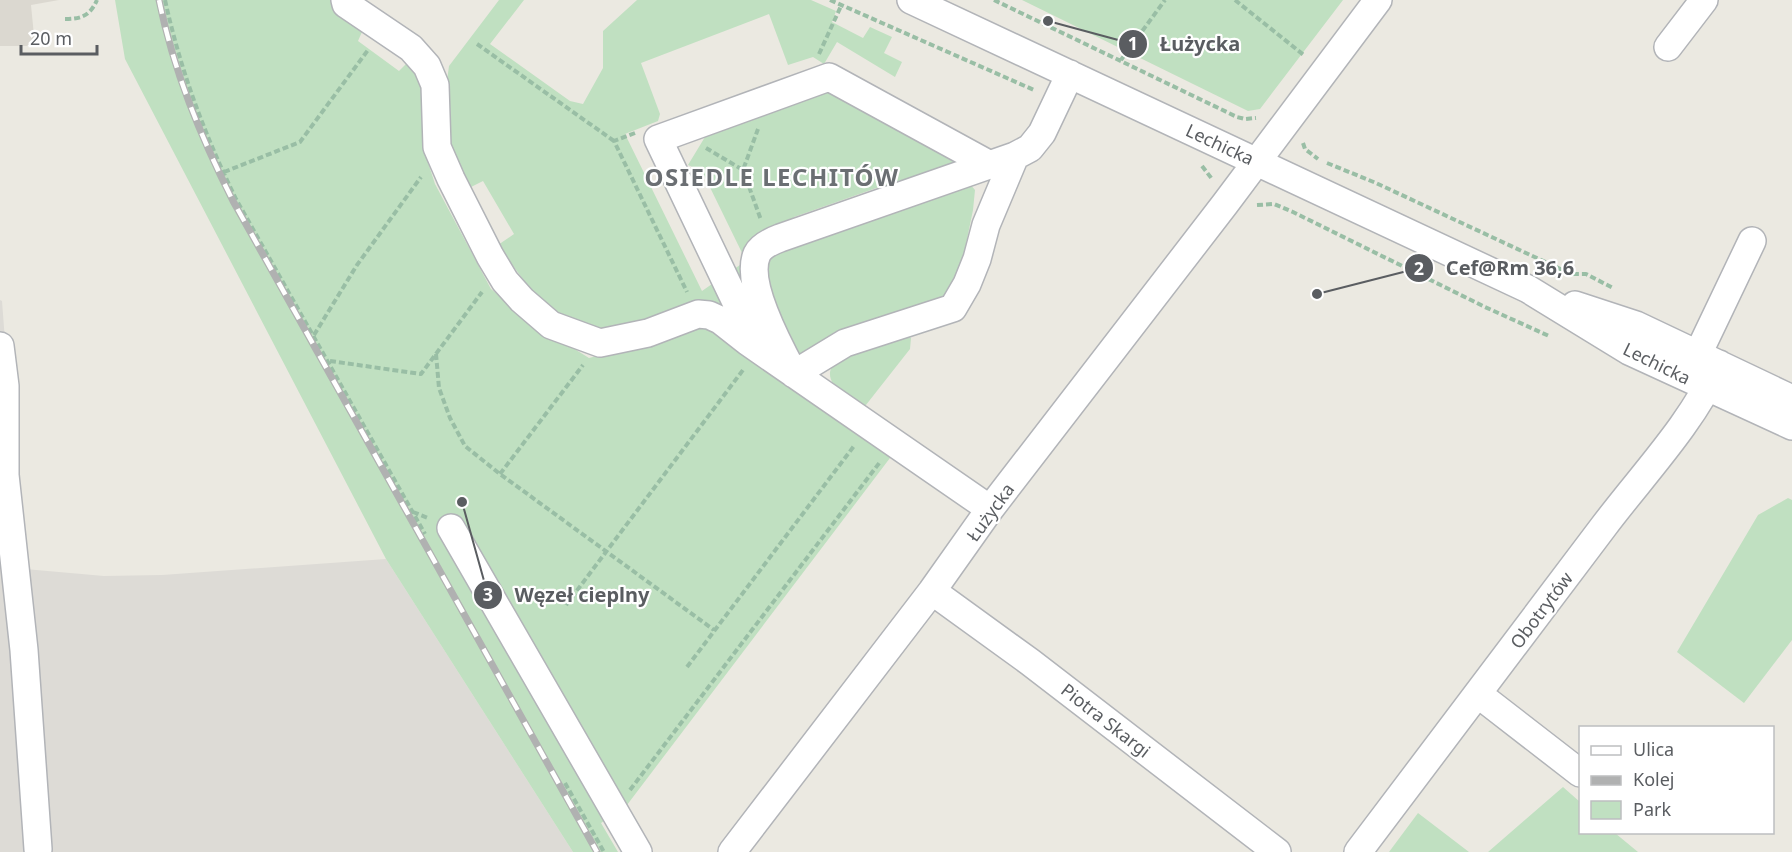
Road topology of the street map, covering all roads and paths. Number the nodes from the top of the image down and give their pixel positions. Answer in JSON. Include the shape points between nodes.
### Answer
{"nodes":[{"id":1,"x":97,"y":0,"type":"edge"},
{"id":2,"x":165,"y":0,"type":"edge"},
{"id":3,"x":345,"y":0,"type":"edge"},
{"id":4,"x":830,"y":0,"type":"edge"},
{"id":5,"x":911,"y":0,"type":"edge"},
{"id":6,"x":994,"y":0,"type":"edge"},
{"id":7,"x":1165,"y":0,"type":"edge"},
{"id":8,"x":1235,"y":0,"type":"edge"},
{"id":9,"x":1378,"y":0,"type":"edge"},
{"id":10,"x":1704,"y":0,"type":"edge"},
{"id":11,"x":65,"y":19,"type":"dead end"},
{"id":12,"x":384,"y":28,"type":"junction"},
{"id":13,"x":477,"y":44,"type":"dead end"},
{"id":14,"x":1668,"y":47,"type":"dead end"},
{"id":15,"x":1121,"y":60,"type":"junction"},
{"id":16,"x":1311,"y":60,"type":"dead end"},
{"id":17,"x":1070,"y":74,"type":"junction"},
{"id":18,"x":1058,"y":101,"type":"junction"},
{"id":19,"x":1289,"y":118,"type":"junction"},
{"id":20,"x":614,"y":141,"type":"dead end"},
{"id":21,"x":439,"y":152,"type":"junction"},
{"id":22,"x":1015,"y":156,"type":"junction"},
{"id":23,"x":1257,"y":161,"type":"junction"},
{"id":24,"x":990,"y":165,"type":"junction"},
{"id":25,"x":743,"y":170,"type":"dead end"},
{"id":26,"x":224,"y":172,"type":"junction"},
{"id":27,"x":1252,"y":206,"type":"dead end"},
{"id":28,"x":1752,"y":241,"type":"dead end"},
{"id":29,"x":769,"y":243,"type":"junction"},
{"id":30,"x":498,"y":270,"type":"junction"},
{"id":31,"x":1571,"y":274,"type":"dead end"},
{"id":32,"x":314,"y":335,"type":"junction"},
{"id":33,"x":1559,"y":340,"type":"dead end"},
{"id":34,"x":600,"y":343,"type":"junction"},
{"id":35,"x":0,"y":346,"type":"edge"},
{"id":36,"x":758,"y":350,"type":"junction"},
{"id":37,"x":436,"y":354,"type":"junction"},
{"id":38,"x":329,"y":361,"type":"junction"},
{"id":39,"x":1708,"y":369,"type":"junction"},
{"id":40,"x":794,"y":374,"type":"junction"},
{"id":41,"x":1792,"y":399,"type":"edge"},
{"id":42,"x":869,"y":426,"type":"junction"},
{"id":43,"x":1792,"y":426,"type":"edge"},
{"id":44,"x":894,"y":443,"type":"junction"},
{"id":45,"x":500,"y":474,"type":"junction"},
{"id":46,"x":990,"y":509,"type":"junction"},
{"id":47,"x":439,"y":532,"type":"joint"},
{"id":48,"x":607,"y":551,"type":"junction"},
{"id":49,"x":932,"y":591,"type":"junction"},
{"id":50,"x":566,"y":605,"type":"dead end"},
{"id":51,"x":714,"y":630,"type":"junction"},
{"id":52,"x":687,"y":667,"type":"dead end"},
{"id":53,"x":1478,"y":694,"type":"junction"},
{"id":54,"x":1579,"y":771,"type":"edge"},
{"id":55,"x":563,"y":780,"type":"dead end"},
{"id":56,"x":610,"y":804,"type":"junction"},
{"id":57,"x":38,"y":849,"type":"dead end"},
{"id":58,"x":604,"y":852,"type":"edge"},
{"id":59,"x":638,"y":852,"type":"edge"},
{"id":60,"x":732,"y":852,"type":"edge"},
{"id":61,"x":1277,"y":852,"type":"edge"},
{"id":62,"x":1358,"y":852,"type":"edge"}],
"edges":[{"from":1,"to":11,"type":"path","via":[[92,12],[79,19]]},
{"from":2,"to":26,"type":"path","via":[[194,105]]},
{"from":3,"to":12,"type":"street"},
{"from":4,"to":18,"type":"path"},
{"from":5,"to":17,"type":"street","name":"Lechicka"},
{"from":6,"to":15,"type":"path"},
{"from":7,"to":15,"type":"path"},
{"from":8,"to":16,"type":"path"},
{"from":9,"to":19,"type":"street","name":"Łużycka"},
{"from":10,"to":14,"type":"street"},
{"from":12,"to":21,"type":"street","via":[[428,66],[435,85]]},
{"from":12,"to":26,"type":"path","via":[[300,142]]},
{"from":13,"to":20,"type":"path"},
{"from":15,"to":19,"type":"path","via":[[1238,117],[1256,118],[1274,106]]},
{"from":17,"to":18,"type":"street"},
{"from":17,"to":23,"type":"street","name":"Lechicka"},
{"from":18,"to":22,"type":"street","via":[[1036,141]]},
{"from":19,"to":23,"type":"street","name":"Łużycka"},
{"from":19,"to":31,"type":"path","via":[[1304,129],[1302,141],[1310,155]]},
{"from":21,"to":30,"type":"street"},
{"from":21,"to":32,"type":"path","via":[[357,265]]},
{"from":22,"to":24,"type":"street"},
{"from":22,"to":40,"type":"street","via":[[967,284],[953,308],[845,343]]},
{"from":23,"to":39,"type":"street","name":"Lechicka","via":[[1528,289],[1629,351]]},
{"from":23,"to":46,"type":"street","name":"Łużycka"},
{"from":24,"to":29,"type":"street"},
{"from":24,"to":36,"type":"street","via":[[829,76],[658,139]]},
{"from":25,"to":29,"type":"path"},
{"from":26,"to":32,"type":"path"},
{"from":27,"to":33,"type":"path","via":[[1274,204],[1293,212]]},
{"from":28,"to":39,"type":"street","name":"Obotrytów"},
{"from":29,"to":40,"type":"street","via":[[757,253],[757,287],[770,330]]},
{"from":30,"to":34,"type":"street","via":[[522,300],[551,325]]},
{"from":30,"to":37,"type":"path"},
{"from":32,"to":38,"type":"path"},
{"from":34,"to":36,"type":"street","via":[[648,333],[698,314],[720,320]]},
{"from":34,"to":45,"type":"path"},
{"from":35,"to":57,"type":"street","via":[[5,386],[5,476],[24,650]]},
{"from":36,"to":40,"type":"street"},
{"from":36,"to":48,"type":"path"},
{"from":37,"to":38,"type":"path","via":[[421,374]]},
{"from":37,"to":45,"type":"path","via":[[439,388],[460,437],[465,446]]},
{"from":38,"to":47,"type":"path"},
{"from":39,"to":41,"type":"street","name":"Lechicka"},
{"from":39,"to":43,"type":"street","name":"Lechicka"},
{"from":39,"to":53,"type":"street","name":"Obotrytów","via":[[1688,419]]},
{"from":40,"to":42,"type":"street"},
{"from":42,"to":44,"type":"street"},
{"from":42,"to":51,"type":"path"},
{"from":44,"to":46,"type":"street"},
{"from":44,"to":56,"type":"path","via":[[627,794]]},
{"from":45,"to":48,"type":"path"},
{"from":46,"to":49,"type":"street","name":"Łużycka"},
{"from":47,"to":56,"type":"street"},
{"from":48,"to":50,"type":"path"},
{"from":48,"to":51,"type":"path"},
{"from":49,"to":60,"type":"street","name":"Łużycka"},
{"from":49,"to":61,"type":"street","name":"Piotra Skargi"},
{"from":51,"to":52,"type":"path"},
{"from":53,"to":54,"type":"street"},
{"from":53,"to":62,"type":"street","name":"Obotrytów"},
{"from":55,"to":58,"type":"path"},
{"from":56,"to":59,"type":"street"}]}
